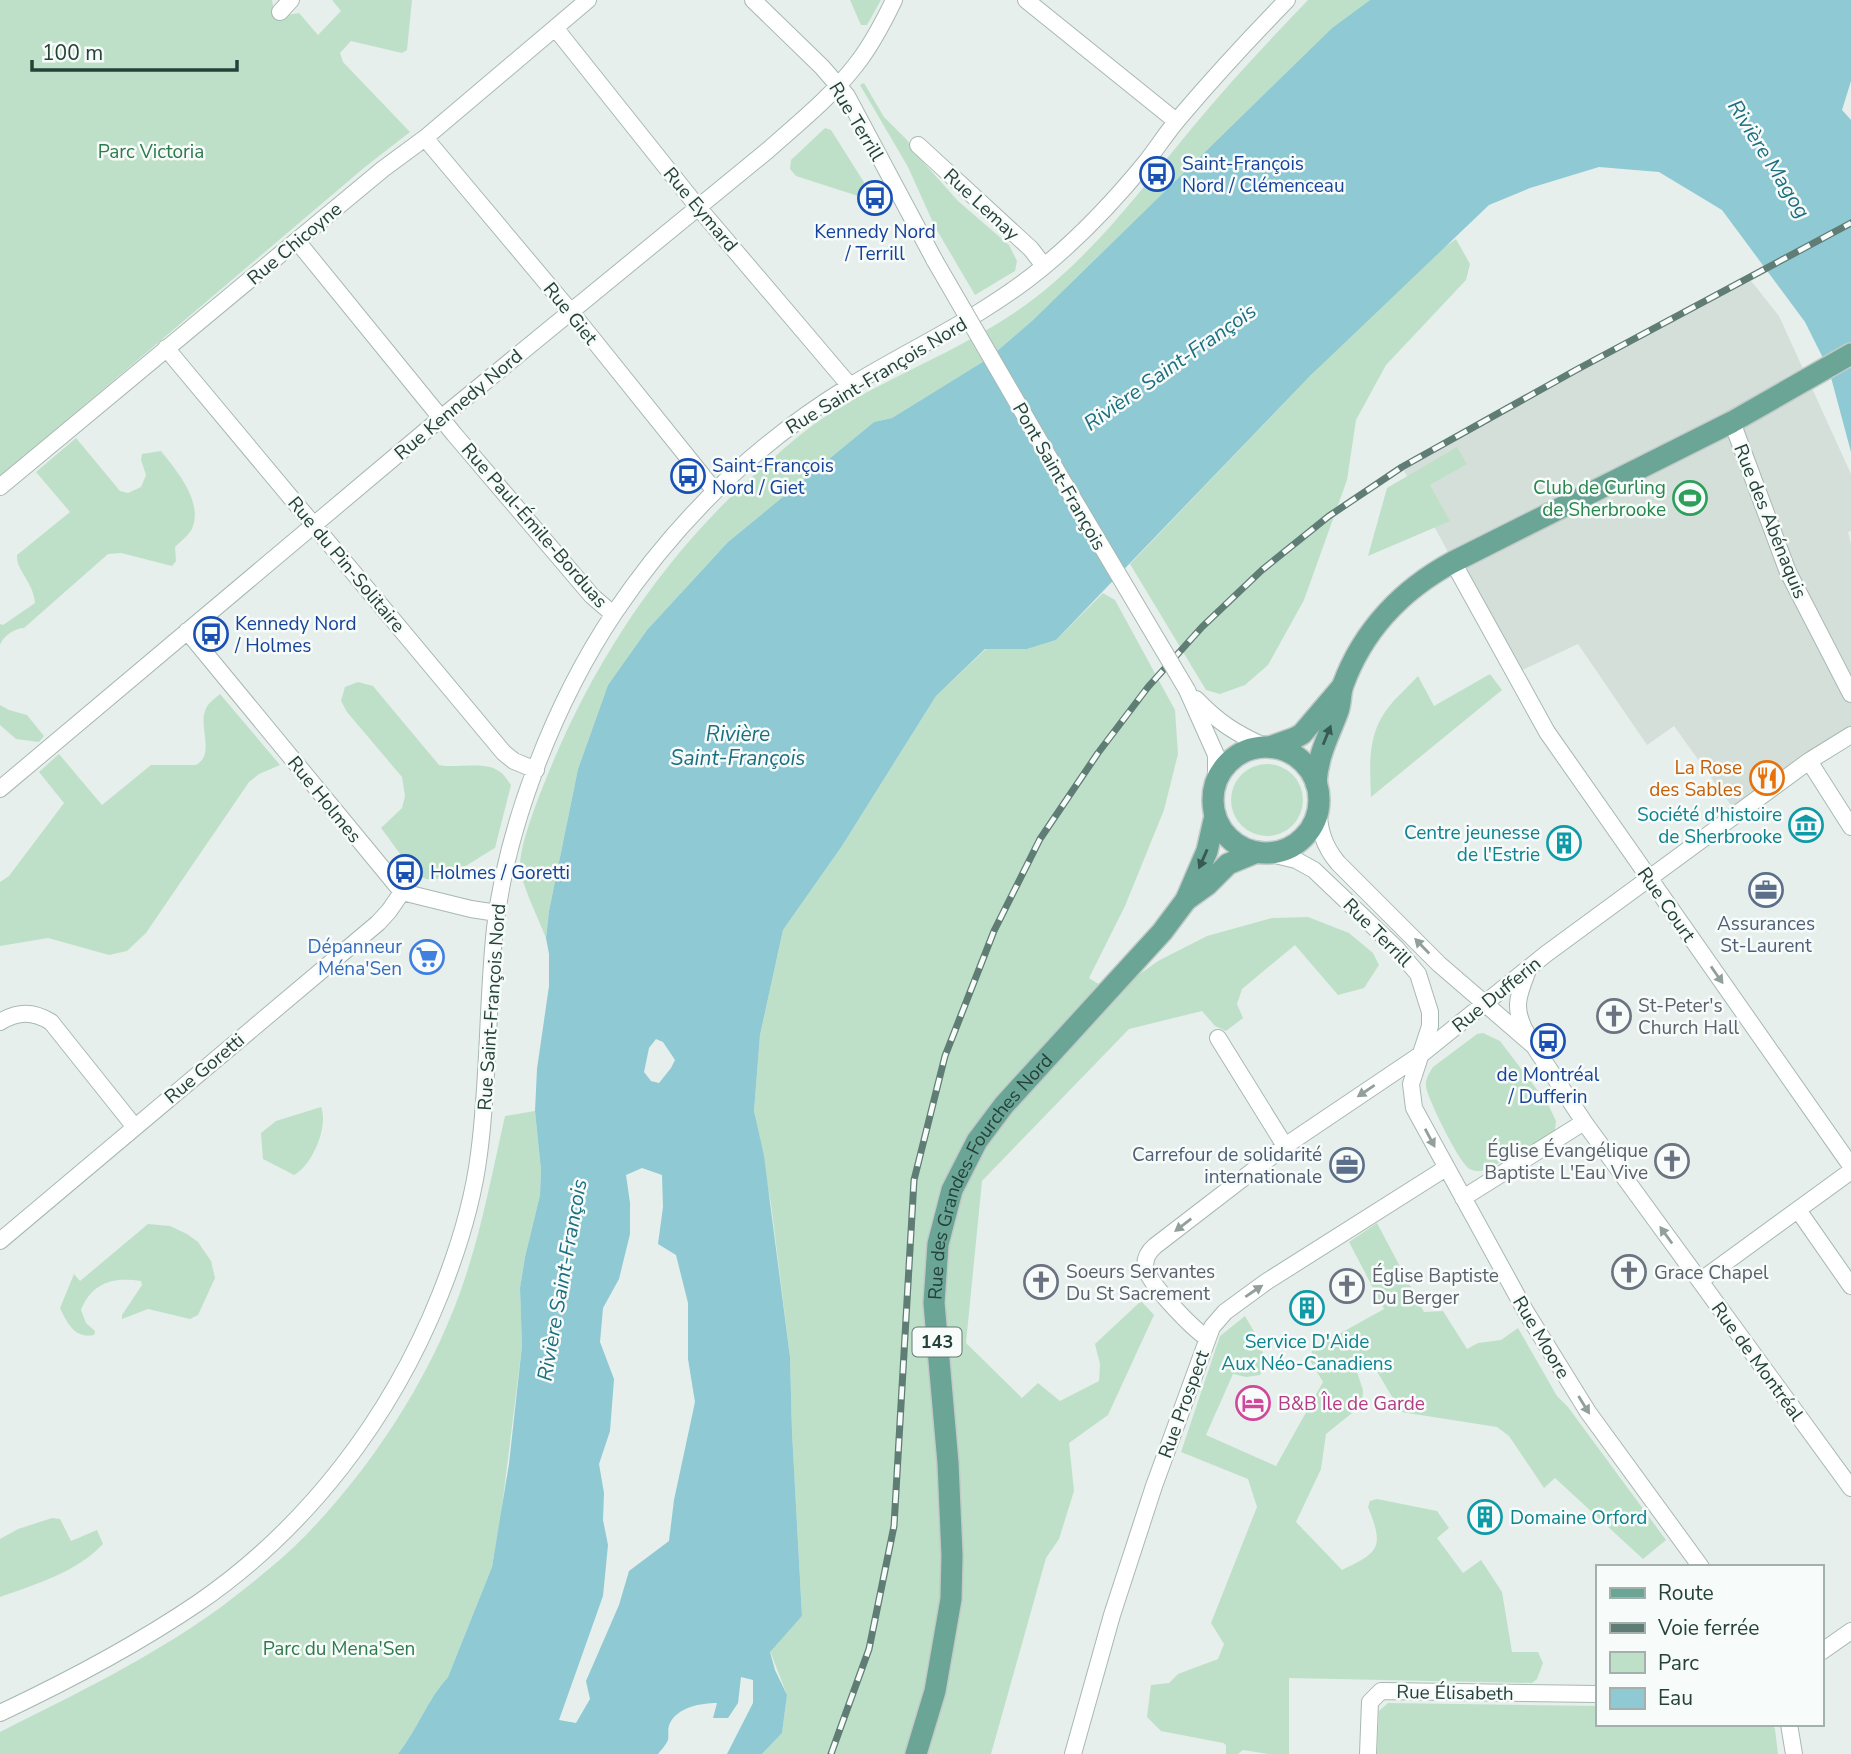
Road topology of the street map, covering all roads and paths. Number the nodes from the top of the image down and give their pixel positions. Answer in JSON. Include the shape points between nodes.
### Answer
{"nodes":[{"id":1,"x":291,"y":0,"type":"edge"},
{"id":2,"x":588,"y":0,"type":"edge"},
{"id":3,"x":752,"y":0,"type":"edge"},
{"id":4,"x":894,"y":0,"type":"edge"},
{"id":5,"x":1026,"y":0,"type":"edge"},
{"id":6,"x":1287,"y":0,"type":"edge"},
{"id":7,"x":279,"y":12,"type":"dead end"},
{"id":8,"x":556,"y":29,"type":"junction"},
{"id":9,"x":838,"y":86,"type":"junction"},
{"id":10,"x":1176,"y":121,"type":"junction"},
{"id":11,"x":425,"y":138,"type":"junction"},
{"id":12,"x":918,"y":145,"type":"dead end"},
{"id":13,"x":697,"y":206,"type":"junction"},
{"id":14,"x":297,"y":241,"type":"junction"},
{"id":15,"x":935,"y":261,"type":"joint"},
{"id":16,"x":1044,"y":266,"type":"junction"},
{"id":17,"x":571,"y":312,"type":"junction"},
{"id":18,"x":166,"y":348,"type":"junction"},
{"id":19,"x":1851,"y":354,"type":"edge"},
{"id":20,"x":850,"y":386,"type":"junction"},
{"id":21,"x":441,"y":418,"type":"junction"},
{"id":22,"x":1732,"y":422,"type":"junction"},
{"id":23,"x":0,"y":487,"type":"edge"},
{"id":24,"x":714,"y":490,"type":"junction"},
{"id":25,"x":315,"y":524,"type":"junction"},
{"id":26,"x":1453,"y":562,"type":"junction"},
{"id":27,"x":613,"y":614,"type":"junction"},
{"id":28,"x":187,"y":631,"type":"junction"},
{"id":29,"x":1342,"y":687,"type":"junction"},
{"id":30,"x":1187,"y":690,"type":"junction"},
{"id":31,"x":1851,"y":694,"type":"edge"},
{"id":32,"x":1851,"y":735,"type":"edge"},
{"id":33,"x":1267,"y":747,"type":"junction"},
{"id":34,"x":1809,"y":761,"type":"junction"},
{"id":35,"x":536,"y":770,"type":"junction"},
{"id":36,"x":1216,"y":781,"type":"junction"},
{"id":37,"x":0,"y":789,"type":"edge"},
{"id":38,"x":1317,"y":794,"type":"junction"},
{"id":39,"x":1215,"y":816,"type":"junction"},
{"id":40,"x":1851,"y":827,"type":"edge"},
{"id":41,"x":1262,"y":852,"type":"junction"},
{"id":42,"x":1649,"y":879,"type":"junction"},
{"id":43,"x":402,"y":892,"type":"junction"},
{"id":44,"x":1185,"y":901,"type":"junction"},
{"id":45,"x":497,"y":913,"type":"junction"},
{"id":46,"x":1529,"y":967,"type":"junction"},
{"id":47,"x":1485,"y":1004,"type":"junction"},
{"id":48,"x":0,"y":1023,"type":"edge"},
{"id":49,"x":1218,"y":1038,"type":"dead end"},
{"id":50,"x":1534,"y":1046,"type":"junction"},
{"id":51,"x":1423,"y":1053,"type":"junction"},
{"id":52,"x":1584,"y":1122,"type":"junction"},
{"id":53,"x":134,"y":1126,"type":"junction"},
{"id":54,"x":1285,"y":1146,"type":"junction"},
{"id":55,"x":1446,"y":1168,"type":"junction"},
{"id":56,"x":1851,"y":1169,"type":"edge"},
{"id":57,"x":1463,"y":1198,"type":"junction"},
{"id":58,"x":1798,"y":1210,"type":"junction"},
{"id":59,"x":0,"y":1241,"type":"edge"},
{"id":60,"x":1700,"y":1281,"type":"junction"},
{"id":61,"x":1851,"y":1286,"type":"edge"},
{"id":62,"x":1207,"y":1338,"type":"junction"},
{"id":63,"x":1851,"y":1488,"type":"edge"},
{"id":64,"x":1700,"y":1565,"type":"edge"},
{"id":65,"x":1851,"y":1631,"type":"edge"},
{"id":66,"x":1823,"y":1652,"type":"edge"},
{"id":67,"x":1596,"y":1694,"type":"edge"},
{"id":68,"x":0,"y":1713,"type":"edge"},
{"id":69,"x":1789,"y":1726,"type":"edge"},
{"id":70,"x":916,"y":1754,"type":"edge"},
{"id":71,"x":1073,"y":1754,"type":"edge"},
{"id":72,"x":1368,"y":1754,"type":"edge"},
{"id":73,"x":1794,"y":1754,"type":"edge"}],
"edges":[{"from":1,"to":7,"type":"street"},
{"from":2,"to":8,"type":"street","name":"Rue Chicoyne"},
{"from":3,"to":9,"type":"street","name":"Rue Terrill"},
{"from":4,"to":9,"type":"street","name":"Rue Kennedy Nord","via":[[871,43]]},
{"from":5,"to":10,"type":"street"},
{"from":6,"to":10,"type":"street","name":"Rue Saint-François Nord"},
{"from":8,"to":11,"type":"street","name":"Rue Chicoyne"},
{"from":8,"to":13,"type":"street","name":"Rue Eymard"},
{"from":9,"to":13,"type":"street","name":"Rue Kennedy Nord"},
{"from":9,"to":15,"type":"street","name":"Rue Terrill"},
{"from":10,"to":16,"type":"street","name":"Rue Saint-François Nord","via":[[1100,213]]},
{"from":11,"to":14,"type":"street","name":"Rue Chicoyne"},
{"from":11,"to":17,"type":"street","name":"Rue Giet"},
{"from":12,"to":16,"type":"street","name":"Rue Lemay"},
{"from":13,"to":17,"type":"street","name":"Rue Kennedy Nord"},
{"from":13,"to":20,"type":"street","name":"Rue Eymard"},
{"from":14,"to":18,"type":"street","name":"Rue Chicoyne"},
{"from":14,"to":21,"type":"street","name":"Rue Paul-Émile-Borduas"},
{"from":15,"to":30,"type":"street","name":"Pont Saint-François","bridge":true},
{"from":16,"to":20,"type":"street","name":"Rue Saint-François Nord","via":[[994,303]]},
{"from":17,"to":21,"type":"street","name":"Rue Kennedy Nord"},
{"from":17,"to":24,"type":"street","name":"Rue Giet"},
{"from":18,"to":23,"type":"street","name":"Rue Chicoyne"},
{"from":18,"to":25,"type":"street","name":"Rue du Pin-Solitaire"},
{"from":19,"to":22,"type":"main road","number":"143"},
{"from":20,"to":24,"type":"street","name":"Rue Saint-François Nord","via":[[778,435]]},
{"from":21,"to":25,"type":"street","name":"Rue Kennedy Nord"},
{"from":21,"to":27,"type":"street","name":"Rue Paul-Émile-Borduas","via":[[592,596]]},
{"from":22,"to":26,"type":"main road","number":"143"},
{"from":22,"to":31,"type":"street","name":"Rue des Abénaquis","via":[[1788,572]]},
{"from":24,"to":27,"type":"street","name":"Rue Saint-François Nord"},
{"from":25,"to":28,"type":"street","name":"Rue Kennedy Nord"},
{"from":25,"to":35,"type":"street","name":"Rue du Pin-Solitaire","via":[[504,752]]},
{"from":26,"to":29,"type":"main road","number":"143","via":[[1391,607],[1364,643]]},
{"from":26,"to":42,"type":"street","name":"Rue Court","via":[[1547,732]]},
{"from":27,"to":35,"type":"street","name":"Rue Saint-François Nord","via":[[572,687]]},
{"from":28,"to":37,"type":"street","name":"Rue Kennedy Nord"},
{"from":28,"to":43,"type":"street","name":"Rue Holmes"},
{"from":29,"to":33,"type":"main road","number":"143","via":[[1302,734]]},
{"from":38,"to":29,"type":"main road","number":"143","one_way":true,"via":[[1319,755],[1338,710]]},
{"from":30,"to":33,"type":"street","via":[[1223,726]]},
{"from":30,"to":36,"type":"street","via":[[1216,755]]},
{"from":32,"to":34,"type":"street","name":"Rue Dufferin"},
{"from":33,"to":36,"type":"main road","number":"143","via":[[1240,753]]},
{"from":33,"to":38,"type":"main road","via":[[1299,758],[1309,769]]},
{"from":34,"to":40,"type":"street"},
{"from":34,"to":42,"type":"street","name":"Rue Dufferin"},
{"from":35,"to":45,"type":"street","name":"Rue Saint-François Nord","via":[[513,837]]},
{"from":36,"to":39,"type":"main road","number":"143"},
{"from":38,"to":41,"type":"main road","number":"143","via":[[1316,817],[1302,839]]},
{"from":47,"to":38,"type":"street","name":"Rue Terrill","one_way":true,"via":[[1338,863],[1321,833]]},
{"from":39,"to":41,"type":"main road","via":[[1236,843]]},
{"from":39,"to":44,"type":"main road","name":"Rue des Grandes-Fourches Nord","number":"143","one_way":true},
{"from":41,"to":44,"type":"main road","name":"Rue des Grandes-Fourches Nord","number":"143","via":[[1228,864]]},
{"from":41,"to":51,"type":"street","name":"Rue Terrill","via":[[1296,860],[1314,870],[1418,974],[1430,1012]]},
{"from":42,"to":46,"type":"street","name":"Rue Dufferin"},
{"from":42,"to":56,"type":"street","name":"Rue Court","one_way":true},
{"from":43,"to":45,"type":"street"},
{"from":43,"to":53,"type":"street","name":"Rue Goretti","via":[[378,923]]},
{"from":44,"to":70,"type":"main road","name":"Rue des Grandes-Fourches Nord","number":"143","via":[[1004,1105],[977,1141],[952,1190],[938,1244],[934,1304],[948,1463],[951,1599],[935,1691]]},
{"from":45,"to":68,"type":"street","name":"Rue Saint-François Nord","via":[[482,1133],[472,1194],[433,1311],[379,1415],[344,1465],[294,1521],[234,1575],[138,1641]]},
{"from":46,"to":47,"type":"street","name":"Rue Dufferin"},
{"from":46,"to":50,"type":"street","via":[[1517,1003],[1518,1019]]},
{"from":47,"to":50,"type":"street","name":"Rue de Montréal"},
{"from":47,"to":51,"type":"street","name":"Rue Dufferin"},
{"from":48,"to":53,"type":"street","via":[[18,1013],[31,1013],[51,1023]]},
{"from":49,"to":54,"type":"street"},
{"from":50,"to":52,"type":"street","name":"Rue de Montréal"},
{"from":51,"to":54,"type":"street","name":"Rue Dufferin","one_way":true},
{"from":51,"to":55,"type":"street","name":"Rue Moore","one_way":true,"via":[[1414,1070],[1410,1096]]},
{"from":52,"to":57,"type":"street"},
{"from":60,"to":52,"type":"street","name":"Rue de Montréal","one_way":true},
{"from":53,"to":59,"type":"street","name":"Rue Goretti"},
{"from":54,"to":62,"type":"street","name":"Rue Dufferin","one_way":true,"via":[[1155,1246],[1146,1259],[1148,1275],[1191,1327]]},
{"from":55,"to":57,"type":"street","name":"Rue Moore"},
{"from":62,"to":55,"type":"street","name":"Rue Prospect","one_way":true,"via":[[1218,1318],[1237,1302]]},
{"from":56,"to":58,"type":"street"},
{"from":57,"to":64,"type":"street","name":"Rue Moore","one_way":true,"via":[[1588,1412]]},
{"from":58,"to":60,"type":"street"},
{"from":58,"to":61,"type":"street"},
{"from":60,"to":63,"type":"street","name":"Rue de Montréal"},
{"from":62,"to":71,"type":"street","name":"Rue Prospect","via":[[1116,1602]]},
{"from":65,"to":66,"type":"street"},
{"from":67,"to":72,"type":"street","name":"Rue Élisabeth","via":[[1381,1691],[1370,1702]]},
{"from":69,"to":73,"type":"street"}]}
